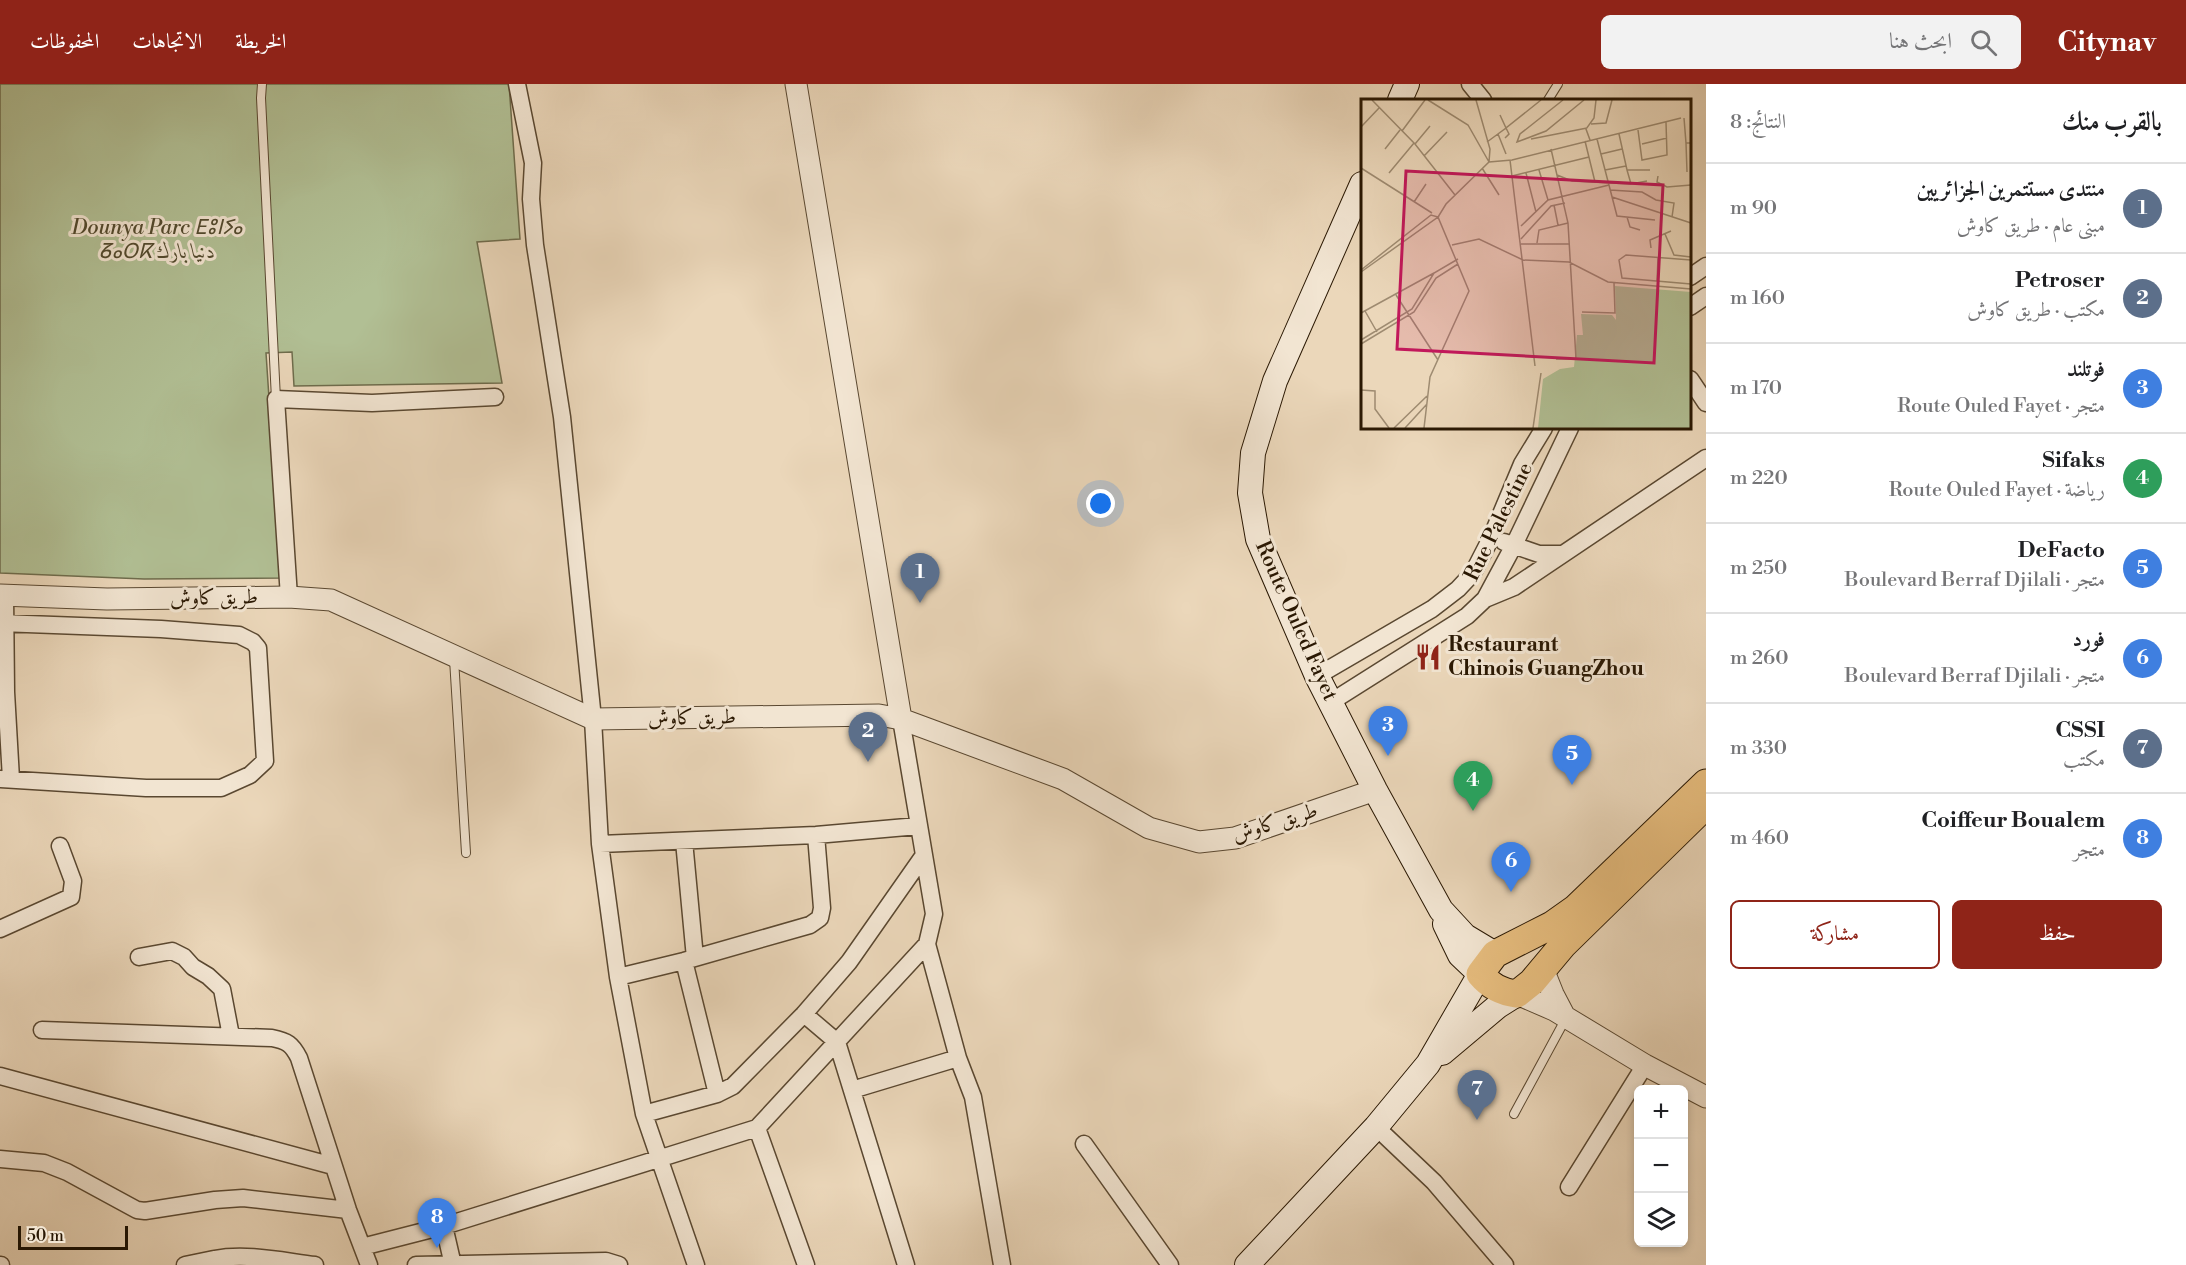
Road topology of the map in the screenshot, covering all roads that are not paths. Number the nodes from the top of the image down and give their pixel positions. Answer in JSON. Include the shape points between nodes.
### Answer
{"nodes":[{"id":1,"x":262,"y":84,"type":"edge"},
{"id":2,"x":517,"y":84,"type":"edge"},
{"id":3,"x":796,"y":84,"type":"edge"},
{"id":4,"x":1407,"y":84,"type":"edge"},
{"id":5,"x":1470,"y":84,"type":"edge"},
{"id":6,"x":1558,"y":84,"type":"edge"},
{"id":7,"x":1400,"y":99,"type":"edge"},
{"id":8,"x":1482,"y":99,"type":"edge"},
{"id":9,"x":1549,"y":99,"type":"edge"},
{"id":10,"x":1361,"y":186,"type":"edge"},
{"id":11,"x":1706,"y":266,"type":"edge"},
{"id":12,"x":1691,"y":276,"type":"edge"},
{"id":13,"x":1706,"y":296,"type":"edge"},
{"id":14,"x":1691,"y":306,"type":"edge"},
{"id":15,"x":1691,"y":382,"type":"edge"},
{"id":16,"x":495,"y":397,"type":"dead end"},
{"id":17,"x":276,"y":399,"type":"junction"},
{"id":18,"x":1706,"y":403,"type":"edge"},
{"id":19,"x":1543,"y":429,"type":"edge"},
{"id":20,"x":1570,"y":429,"type":"edge"},
{"id":21,"x":1706,"y":458,"type":"edge"},
{"id":22,"x":1491,"y":538,"type":"junction"},
{"id":23,"x":1514,"y":545,"type":"junction"},
{"id":24,"x":1564,"y":554,"type":"junction"},
{"id":25,"x":3,"y":595,"type":"edge"},
{"id":26,"x":289,"y":597,"type":"junction"},
{"id":27,"x":1485,"y":599,"type":"junction"},
{"id":28,"x":3,"y":623,"type":"edge"},
{"id":29,"x":454,"y":655,"type":"junction"},
{"id":30,"x":1317,"y":676,"type":"junction"},
{"id":31,"x":1331,"y":702,"type":"junction"},
{"id":32,"x":593,"y":719,"type":"junction"},
{"id":33,"x":901,"y":719,"type":"junction"},
{"id":34,"x":6,"y":779,"type":"edge"},
{"id":35,"x":1706,"y":783,"type":"edge"},
{"id":36,"x":1375,"y":790,"type":"junction"},
{"id":37,"x":1706,"y":806,"type":"edge"},
{"id":38,"x":918,"y":826,"type":"junction"},
{"id":39,"x":816,"y":835,"type":"junction"},
{"id":40,"x":684,"y":841,"type":"junction"},
{"id":41,"x":600,"y":844,"type":"junction"},
{"id":42,"x":60,"y":846,"type":"dead end"},
{"id":43,"x":466,"y":854,"type":"dead end"},
{"id":44,"x":924,"y":855,"type":"junction"},
{"id":45,"x":0,"y":929,"type":"edge"},
{"id":46,"x":927,"y":944,"type":"junction"},
{"id":47,"x":140,"y":957,"type":"dead end"},
{"id":48,"x":689,"y":960,"type":"junction"},
{"id":49,"x":1487,"y":964,"type":"junction"},
{"id":50,"x":1543,"y":969,"type":"junction"},
{"id":51,"x":618,"y":977,"type":"junction"},
{"id":52,"x":1517,"y":994,"type":"junction"},
{"id":53,"x":804,"y":1014,"type":"junction"},
{"id":54,"x":1566,"y":1018,"type":"junction"},
{"id":55,"x":42,"y":1030,"type":"dead end"},
{"id":56,"x":231,"y":1036,"type":"junction"},
{"id":57,"x":837,"y":1042,"type":"junction"},
{"id":58,"x":958,"y":1058,"type":"junction"},
{"id":59,"x":1428,"y":1064,"type":"junction"},
{"id":60,"x":1646,"y":1065,"type":"junction"},
{"id":61,"x":0,"y":1076,"type":"edge"},
{"id":62,"x":852,"y":1090,"type":"junction"},
{"id":63,"x":717,"y":1094,"type":"junction"},
{"id":64,"x":1706,"y":1097,"type":"edge"},
{"id":65,"x":644,"y":1114,"type":"junction"},
{"id":66,"x":1514,"y":1114,"type":"dead end"},
{"id":67,"x":1376,"y":1127,"type":"junction"},
{"id":68,"x":758,"y":1128,"type":"junction"},
{"id":69,"x":1084,"y":1144,"type":"dead end"},
{"id":70,"x":0,"y":1159,"type":"edge"},
{"id":71,"x":660,"y":1160,"type":"junction"},
{"id":72,"x":333,"y":1166,"type":"junction"},
{"id":73,"x":1569,"y":1187,"type":"dead end"},
{"id":74,"x":348,"y":1210,"type":"junction"},
{"id":75,"x":444,"y":1226,"type":"junction"},
{"id":76,"x":362,"y":1247,"type":"junction"},
{"id":77,"x":215,"y":1262,"type":"edge"},
{"id":78,"x":453,"y":1264,"type":"edge"},
{"id":79,"x":185,"y":1265,"type":"edge"},
{"id":80,"x":315,"y":1265,"type":"edge"},
{"id":81,"x":369,"y":1265,"type":"edge"},
{"id":82,"x":416,"y":1265,"type":"edge"},
{"id":83,"x":619,"y":1265,"type":"edge"},
{"id":84,"x":696,"y":1265,"type":"edge"},
{"id":85,"x":806,"y":1265,"type":"edge"},
{"id":86,"x":906,"y":1265,"type":"edge"},
{"id":87,"x":1002,"y":1265,"type":"edge"},
{"id":88,"x":1170,"y":1265,"type":"edge"},
{"id":89,"x":1246,"y":1265,"type":"edge"},
{"id":90,"x":1505,"y":1265,"type":"edge"}],
"edges":[{"from":1,"to":17,"type":"lane"},
{"from":2,"to":32,"type":"street","via":[[533,163],[531,199],[562,417]]},
{"from":3,"to":33,"type":"street"},
{"from":4,"to":7,"type":"main road"},
{"from":5,"to":8,"type":"street"},
{"from":6,"to":9,"type":"lane"},
{"from":10,"to":30,"type":"main road","name":"Route Ouled Fayet","via":[[1275,381],[1253,453],[1250,493],[1258,539]]},
{"from":11,"to":12,"type":"street"},
{"from":13,"to":14,"type":"street"},
{"from":15,"to":18,"type":"street"},
{"from":16,"to":17,"type":"street","via":[[372,403]]},
{"from":17,"to":26,"type":"street"},
{"from":19,"to":22,"type":"street","name":"Rue Palestine","via":[[1522,464]]},
{"from":20,"to":23,"type":"street","name":"Rue Palestine"},
{"from":21,"to":24,"type":"street"},
{"from":22,"to":23,"type":"street"},
{"from":22,"to":30,"type":"street","name":"Rue Palestine","via":[[1473,573],[1458,590]]},
{"from":23,"to":24,"type":"street","via":[[1539,554]]},
{"from":23,"to":27,"type":"street","name":"Rue Palestine"},
{"from":24,"to":27,"type":"street","via":[[1514,588]]},
{"from":25,"to":26,"type":"street","name":"طريق كاوش","via":[[107,599]]},
{"from":25,"to":28,"type":"street"},
{"from":26,"to":29,"type":"street","name":"طريق كاوش","via":[[331,600]]},
{"from":27,"to":31,"type":"street","name":"Rue Palestine","via":[[1467,616]]},
{"from":28,"to":34,"type":"street"},
{"from":28,"to":34,"type":"street","via":[[161,629],[248,639],[258,648],[265,751],[260,767],[221,788],[146,788]]},
{"from":29,"to":32,"type":"street","name":"طريق كاوش"},
{"from":29,"to":43,"type":"lane"},
{"from":30,"to":31,"type":"main road","name":"Route Ouled Fayet"},
{"from":31,"to":36,"type":"main road","name":"Route Ouled Fayet"},
{"from":32,"to":33,"type":"street","name":"طريق كاوش","via":[[879,715]]},
{"from":32,"to":41,"type":"street"},
{"from":33,"to":36,"type":"street","name":"طريق كاوش","via":[[1063,779],[1149,828],[1199,842],[1235,838]]},
{"from":33,"to":38,"type":"street"},
{"from":35,"to":49,"type":"highway","via":[[1576,908]]},
{"from":36,"to":49,"type":"main road","name":"Route Ouled Fayet","via":[[1441,910]]},
{"from":37,"to":50,"type":"highway"},
{"from":38,"to":39,"type":"street"},
{"from":38,"to":44,"type":"street"},
{"from":39,"to":40,"type":"street"},
{"from":39,"to":48,"type":"street","via":[[820,918],[810,925]]},
{"from":40,"to":41,"type":"street"},
{"from":40,"to":48,"type":"street"},
{"from":41,"to":51,"type":"street"},
{"from":42,"to":45,"type":"street","via":[[73,881],[70,897]]},
{"from":44,"to":46,"type":"street","via":[[934,914]]},
{"from":44,"to":53,"type":"street","via":[[849,962]]},
{"from":46,"to":57,"type":"street"},
{"from":46,"to":58,"type":"street"},
{"from":47,"to":56,"type":"street","via":[[172,951],[208,976],[222,990]]},
{"from":48,"to":51,"type":"street"},
{"from":48,"to":63,"type":"street"},
{"from":49,"to":52,"type":"highway","via":[[1492,986]]},
{"from":49,"to":59,"type":"main road"},
{"from":50,"to":52,"type":"highway"},
{"from":50,"to":54,"type":"street"},
{"from":51,"to":65,"type":"street"},
{"from":52,"to":54,"type":"street"},
{"from":52,"to":59,"type":"main road","via":[[1498,1005]]},
{"from":53,"to":57,"type":"street"},
{"from":53,"to":63,"type":"street","via":[[733,1086]]},
{"from":54,"to":60,"type":"street"},
{"from":54,"to":66,"type":"lane"},
{"from":55,"to":56,"type":"street"},
{"from":56,"to":72,"type":"street","via":[[285,1040],[293,1046]]},
{"from":57,"to":62,"type":"street"},
{"from":57,"to":68,"type":"street"},
{"from":58,"to":62,"type":"street"},
{"from":58,"to":87,"type":"street","via":[[973,1096]]},
{"from":59,"to":67,"type":"main road"},
{"from":60,"to":64,"type":"street"},
{"from":60,"to":73,"type":"street"},
{"from":61,"to":72,"type":"street"},
{"from":62,"to":86,"type":"street"},
{"from":63,"to":65,"type":"street"},
{"from":65,"to":71,"type":"street"},
{"from":67,"to":89,"type":"main road"},
{"from":67,"to":90,"type":"street","via":[[1434,1182]]},
{"from":68,"to":71,"type":"street"},
{"from":68,"to":85,"type":"street"},
{"from":69,"to":88,"type":"street"},
{"from":70,"to":74,"type":"street","via":[[44,1163],[137,1210],[243,1198]]},
{"from":71,"to":75,"type":"street"},
{"from":71,"to":84,"type":"street"},
{"from":72,"to":74,"type":"street"},
{"from":74,"to":76,"type":"street"},
{"from":75,"to":76,"type":"street"},
{"from":75,"to":78,"type":"street"},
{"from":76,"to":81,"type":"street"},
{"from":77,"to":79,"type":"street"},
{"from":77,"to":80,"type":"street","via":[[227,1256]]},
{"from":78,"to":82,"type":"street"},
{"from":78,"to":83,"type":"street","via":[[606,1261]]}]}
